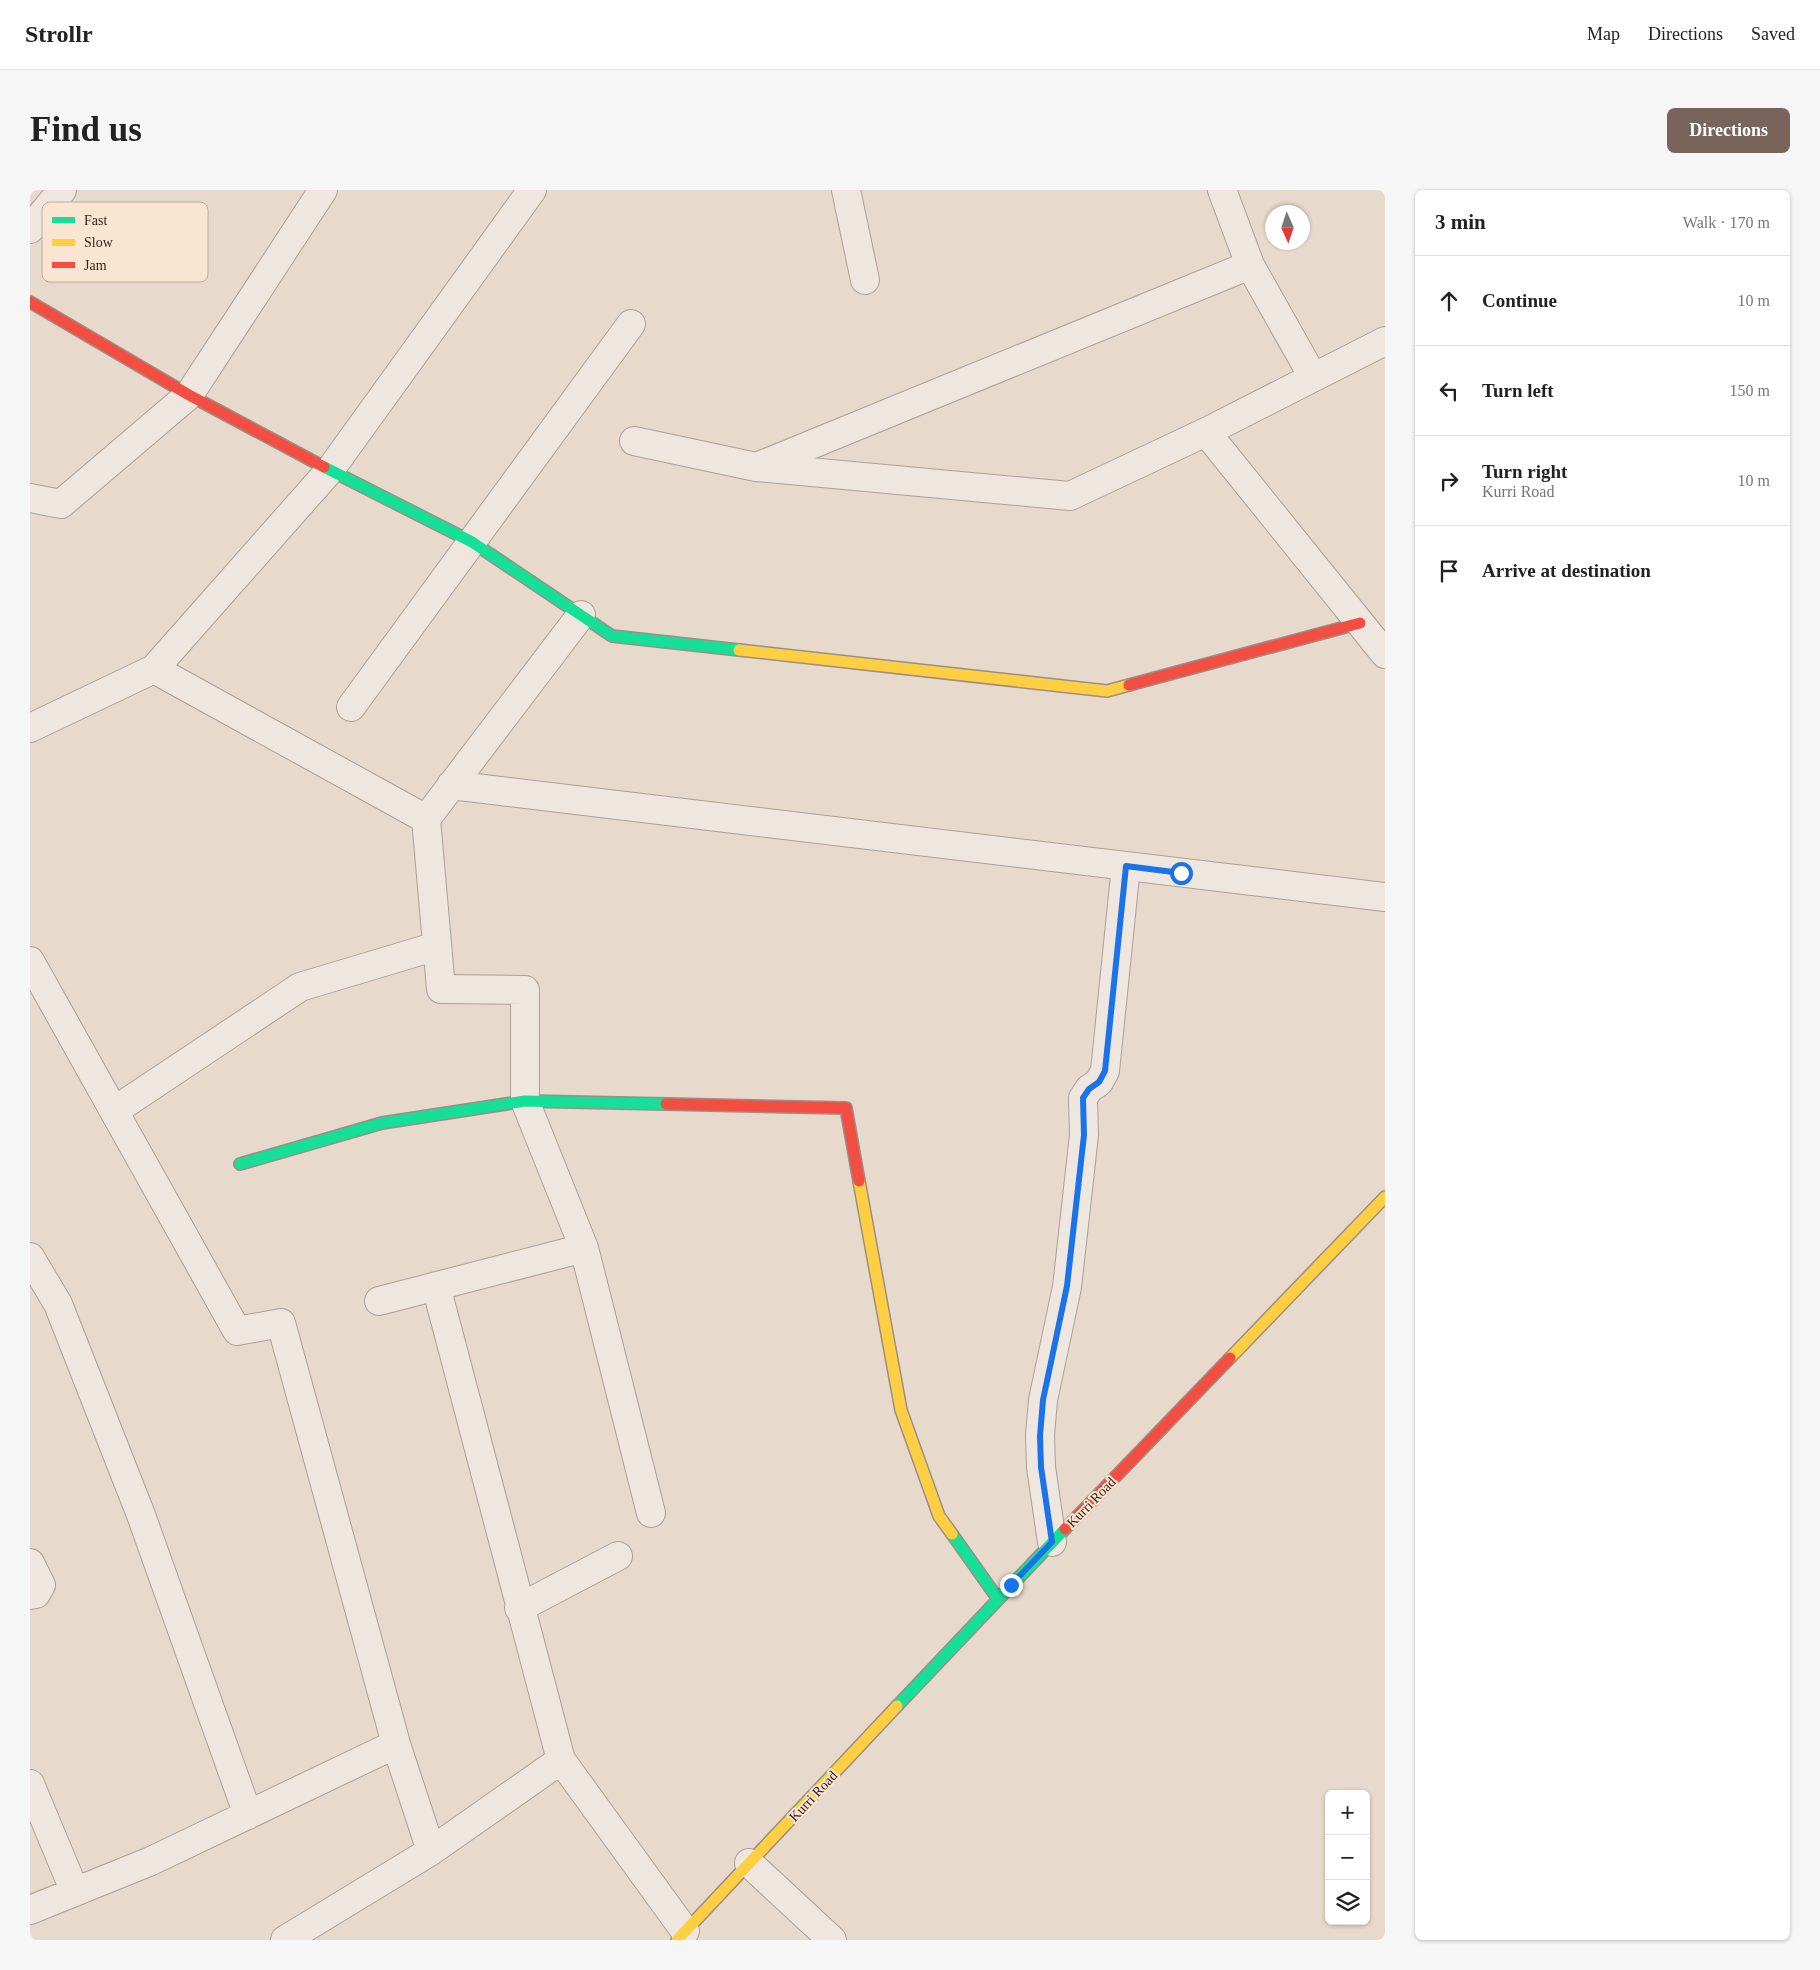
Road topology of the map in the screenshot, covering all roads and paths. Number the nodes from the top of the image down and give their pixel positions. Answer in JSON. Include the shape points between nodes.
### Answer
{"nodes":[{"id":1,"x":62,"y":190,"type":"edge"},
{"id":2,"x":323,"y":190,"type":"edge"},
{"id":3,"x":532,"y":190,"type":"edge"},
{"id":4,"x":846,"y":190,"type":"edge"},
{"id":5,"x":1222,"y":190,"type":"edge"},
{"id":6,"x":52,"y":202,"type":"edge"},
{"id":7,"x":42,"y":215,"type":"edge"},
{"id":8,"x":30,"y":230,"type":"edge"},
{"id":9,"x":1250,"y":264,"type":"junction"},
{"id":10,"x":864,"y":280,"type":"dead end"},
{"id":11,"x":30,"y":302,"type":"edge"},
{"id":12,"x":631,"y":324,"type":"dead end"},
{"id":13,"x":1385,"y":341,"type":"edge"},
{"id":14,"x":1313,"y":377,"type":"junction"},
{"id":15,"x":189,"y":395,"type":"junction"},
{"id":16,"x":1206,"y":432,"type":"junction"},
{"id":17,"x":634,"y":441,"type":"dead end"},
{"id":18,"x":756,"y":467,"type":"junction"},
{"id":19,"x":330,"y":470,"type":"junction"},
{"id":20,"x":30,"y":498,"type":"edge"},
{"id":21,"x":472,"y":542,"type":"junction"},
{"id":22,"x":581,"y":615,"type":"junction"},
{"id":23,"x":1360,"y":623,"type":"junction"},
{"id":24,"x":1385,"y":654,"type":"edge"},
{"id":25,"x":154,"y":669,"type":"junction"},
{"id":26,"x":351,"y":707,"type":"dead end"},
{"id":27,"x":30,"y":728,"type":"edge"},
{"id":28,"x":451,"y":785,"type":"junction"},
{"id":29,"x":426,"y":819,"type":"junction"},
{"id":30,"x":1126,"y":866,"type":"junction"},
{"id":31,"x":1385,"y":897,"type":"edge"},
{"id":32,"x":437,"y":946,"type":"junction"},
{"id":33,"x":30,"y":961,"type":"edge"},
{"id":34,"x":525,"y":1101,"type":"junction"},
{"id":35,"x":114,"y":1111,"type":"junction"},
{"id":36,"x":240,"y":1164,"type":"dead end"},
{"id":37,"x":1385,"y":1197,"type":"edge"},
{"id":38,"x":584,"y":1248,"type":"junction"},
{"id":39,"x":30,"y":1257,"type":"edge"},
{"id":40,"x":436,"y":1286,"type":"junction"},
{"id":41,"x":379,"y":1301,"type":"dead end"},
{"id":42,"x":651,"y":1513,"type":"dead end"},
{"id":43,"x":1052,"y":1542,"type":"junction"},
{"id":44,"x":618,"y":1556,"type":"dead end"},
{"id":45,"x":30,"y":1563,"type":"edge"},
{"id":46,"x":30,"y":1595,"type":"edge"},
{"id":47,"x":998,"y":1599,"type":"junction"},
{"id":48,"x":519,"y":1608,"type":"junction"},
{"id":49,"x":396,"y":1744,"type":"junction"},
{"id":50,"x":561,"y":1760,"type":"junction"},
{"id":51,"x":30,"y":1784,"type":"edge"},
{"id":52,"x":248,"y":1815,"type":"junction"},
{"id":53,"x":431,"y":1851,"type":"junction"},
{"id":54,"x":750,"y":1863,"type":"junction"},
{"id":55,"x":75,"y":1892,"type":"junction"},
{"id":56,"x":30,"y":1910,"type":"edge"},
{"id":57,"x":681,"y":1936,"type":"edge"},
{"id":58,"x":285,"y":1940,"type":"edge"},
{"id":59,"x":832,"y":1940,"type":"edge"}],
"edges":[{"from":1,"to":6,"type":"street"},
{"from":2,"to":15,"type":"street"},
{"from":3,"to":19,"type":"street"},
{"from":4,"to":10,"type":"street"},
{"from":5,"to":9,"type":"street"},
{"from":7,"to":8,"type":"street"},
{"from":9,"to":14,"type":"street"},
{"from":9,"to":18,"type":"street"},
{"from":11,"to":15,"type":"street"},
{"from":12,"to":21,"type":"street"},
{"from":13,"to":14,"type":"street"},
{"from":14,"to":16,"type":"street"},
{"from":15,"to":19,"type":"street"},
{"from":15,"to":20,"type":"street","via":[[61,504]]},
{"from":16,"to":18,"type":"street","via":[[1070,496]]},
{"from":16,"to":23,"type":"street"},
{"from":17,"to":18,"type":"street"},
{"from":19,"to":21,"type":"street"},
{"from":19,"to":25,"type":"street"},
{"from":21,"to":22,"type":"street"},
{"from":21,"to":26,"type":"street"},
{"from":22,"to":23,"type":"street","via":[[612,636],[1106,691]]},
{"from":22,"to":28,"type":"street"},
{"from":23,"to":24,"type":"street"},
{"from":25,"to":27,"type":"street"},
{"from":25,"to":29,"type":"street"},
{"from":28,"to":29,"type":"street"},
{"from":28,"to":30,"type":"street"},
{"from":29,"to":32,"type":"street"},
{"from":30,"to":31,"type":"street"},
{"from":30,"to":43,"type":"street","via":[[1105,1071],[1083,1098],[1084,1135],[1067,1286],[1042,1409],[1041,1467]]},
{"from":32,"to":34,"type":"street","via":[[441,989],[525,990]]},
{"from":32,"to":35,"type":"street","via":[[300,987]]},
{"from":33,"to":35,"type":"street"},
{"from":34,"to":36,"type":"street","via":[[382,1123]]},
{"from":34,"to":38,"type":"street"},
{"from":34,"to":47,"type":"street","via":[[846,1108],[901,1410],[939,1516]]},
{"from":35,"to":49,"type":"street","via":[[237,1331],[281,1323]]},
{"from":37,"to":43,"type":"street","name":"Kurri Road"},
{"from":38,"to":40,"type":"street"},
{"from":38,"to":42,"type":"street"},
{"from":39,"to":52,"type":"street","via":[[58,1304],[134,1497]]},
{"from":40,"to":41,"type":"street"},
{"from":40,"to":48,"type":"street"},
{"from":43,"to":47,"type":"street","name":"Kurri Road"},
{"from":44,"to":48,"type":"street"},
{"from":45,"to":46,"type":"street","via":[[41,1585],[36,1594]]},
{"from":47,"to":54,"type":"street","name":"Kurri Road"},
{"from":48,"to":50,"type":"street"},
{"from":49,"to":52,"type":"street"},
{"from":49,"to":53,"type":"street"},
{"from":50,"to":53,"type":"street"},
{"from":50,"to":57,"type":"street"},
{"from":51,"to":55,"type":"street"},
{"from":52,"to":55,"type":"street","via":[[151,1861]]},
{"from":53,"to":58,"type":"street"},
{"from":54,"to":57,"type":"street","name":"Kurri Road"},
{"from":54,"to":59,"type":"street"},
{"from":55,"to":56,"type":"street"}]}
